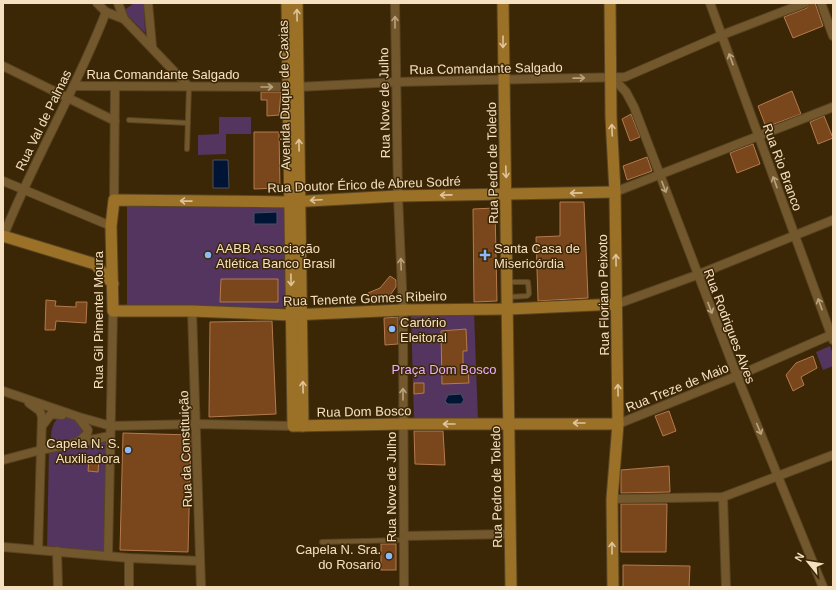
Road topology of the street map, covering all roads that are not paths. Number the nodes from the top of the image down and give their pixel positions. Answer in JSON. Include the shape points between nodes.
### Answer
{"nodes":[{"id":1,"x":98,"y":3,"type":"edge"},
{"id":2,"x":102,"y":3,"type":"edge"},
{"id":3,"x":118,"y":3,"type":"edge"},
{"id":4,"x":148,"y":3,"type":"edge"},
{"id":5,"x":288,"y":3,"type":"edge"},
{"id":6,"x":297,"y":3,"type":"edge"},
{"id":7,"x":395,"y":3,"type":"edge"},
{"id":8,"x":503,"y":3,"type":"edge"},
{"id":9,"x":610,"y":3,"type":"edge"},
{"id":10,"x":710,"y":3,"type":"edge"},
{"id":11,"x":805,"y":3,"type":"edge"},
{"id":12,"x":821,"y":3,"type":"edge"},
{"id":13,"x":106,"y":12,"type":"junction"},
{"id":14,"x":124,"y":20,"type":"junction"},
{"id":15,"x":722,"y":35,"type":"junction"},
{"id":16,"x":833,"y":36,"type":"edge"},
{"id":17,"x":152,"y":46,"type":"junction"},
{"id":18,"x":3,"y":66,"type":"edge"},
{"id":19,"x":612,"y":77,"type":"junction"},
{"id":20,"x":503,"y":79,"type":"junction"},
{"id":21,"x":396,"y":82,"type":"junction"},
{"id":22,"x":74,"y":86,"type":"junction"},
{"id":23,"x":115,"y":86,"type":"junction"},
{"id":24,"x":189,"y":86,"type":"junction"},
{"id":25,"x":293,"y":87,"type":"junction"},
{"id":26,"x":68,"y":98,"type":"junction"},
{"id":27,"x":833,"y":107,"type":"edge"},
{"id":28,"x":130,"y":120,"type":"dead end"},
{"id":29,"x":115,"y":121,"type":"junction"},
{"id":30,"x":188,"y":123,"type":"junction"},
{"id":31,"x":758,"y":136,"type":"junction"},
{"id":32,"x":187,"y":149,"type":"dead end"},
{"id":33,"x":659,"y":173,"type":"junction"},
{"id":34,"x":3,"y":181,"type":"edge"},
{"id":35,"x":23,"y":190,"type":"junction"},
{"id":36,"x":615,"y":192,"type":"junction"},
{"id":37,"x":507,"y":194,"type":"junction"},
{"id":38,"x":398,"y":196,"type":"junction"},
{"id":39,"x":114,"y":200,"type":"junction"},
{"id":40,"x":295,"y":201,"type":"junction"},
{"id":41,"x":833,"y":220,"type":"edge"},
{"id":42,"x":111,"y":226,"type":"junction"},
{"id":43,"x":795,"y":234,"type":"junction"},
{"id":44,"x":3,"y":237,"type":"edge"},
{"id":45,"x":113,"y":256,"type":"junction"},
{"id":46,"x":95,"y":264,"type":"junction"},
{"id":47,"x":697,"y":275,"type":"junction"},
{"id":48,"x":508,"y":282,"type":"junction"},
{"id":49,"x":113,"y":284,"type":"junction"},
{"id":50,"x":508,"y":297,"type":"junction"},
{"id":51,"x":617,"y":304,"type":"junction"},
{"id":52,"x":509,"y":309,"type":"junction"},
{"id":53,"x":403,"y":310,"type":"junction"},
{"id":54,"x":113,"y":311,"type":"junction"},
{"id":55,"x":192,"y":311,"type":"junction"},
{"id":56,"x":297,"y":315,"type":"junction"},
{"id":57,"x":832,"y":336,"type":"edge"},
{"id":58,"x":737,"y":376,"type":"junction"},
{"id":59,"x":3,"y":391,"type":"edge"},
{"id":60,"x":17,"y":396,"type":"junction"},
{"id":61,"x":79,"y":417,"type":"junction"},
{"id":62,"x":510,"y":423,"type":"junction"},
{"id":63,"x":197,"y":424,"type":"junction"},
{"id":64,"x":403,"y":424,"type":"junction"},
{"id":65,"x":618,"y":424,"type":"junction"},
{"id":66,"x":110,"y":426,"type":"junction"},
{"id":67,"x":298,"y":426,"type":"junction"},
{"id":68,"x":41,"y":428,"type":"junction"},
{"id":69,"x":110,"y":436,"type":"junction"},
{"id":70,"x":77,"y":444,"type":"junction"},
{"id":71,"x":41,"y":450,"type":"junction"},
{"id":72,"x":833,"y":456,"type":"edge"},
{"id":73,"x":3,"y":460,"type":"edge"},
{"id":74,"x":779,"y":477,"type":"junction"},
{"id":75,"x":723,"y":497,"type":"junction"},
{"id":76,"x":612,"y":499,"type":"junction"},
{"id":77,"x":511,"y":534,"type":"junction"},
{"id":78,"x":404,"y":538,"type":"junction"},
{"id":79,"x":322,"y":542,"type":"dead end"},
{"id":80,"x":3,"y":547,"type":"edge"},
{"id":81,"x":38,"y":550,"type":"junction"},
{"id":82,"x":57,"y":551,"type":"junction"},
{"id":83,"x":108,"y":555,"type":"junction"},
{"id":84,"x":129,"y":558,"type":"junction"},
{"id":85,"x":200,"y":561,"type":"junction"},
{"id":86,"x":58,"y":587,"type":"edge"},
{"id":87,"x":129,"y":587,"type":"edge"},
{"id":88,"x":201,"y":587,"type":"edge"},
{"id":89,"x":404,"y":587,"type":"edge"},
{"id":90,"x":511,"y":587,"type":"edge"},
{"id":91,"x":612,"y":587,"type":"edge"},
{"id":92,"x":726,"y":587,"type":"edge"},
{"id":93,"x":823,"y":587,"type":"edge"}],
"edges":[{"from":1,"to":2,"type":"street"},
{"from":1,"to":13,"type":"street"},
{"from":3,"to":14,"type":"street"},
{"from":4,"to":17,"type":"street"},
{"from":5,"to":25,"type":"main road","name":"Avenida Duque de Caxias"},
{"from":25,"to":6,"type":"main road","name":"Avenida Duque de Caxias","one_way":true},
{"from":21,"to":7,"type":"street","name":"Rua Nove de Julho","one_way":true},
{"from":8,"to":20,"type":"main road","name":"Rua Pedro de Toledo","one_way":true},
{"from":9,"to":19,"type":"main road","name":"Rua Floriano Peixoto"},
{"from":10,"to":15,"type":"street","name":"Rua Rio Branco"},
{"from":11,"to":15,"type":"street","name":"Rua Comandante Salgado"},
{"from":12,"to":16,"type":"street"},
{"from":13,"to":14,"type":"street"},
{"from":13,"to":22,"type":"street","name":"Rua Val de Palmas"},
{"from":14,"to":17,"type":"street"},
{"from":15,"to":19,"type":"street","name":"Rua Comandante Salgado","via":[[625,77]]},
{"from":31,"to":15,"type":"street","name":"Rua Rio Branco","one_way":true},
{"from":17,"to":24,"type":"street"},
{"from":18,"to":26,"type":"street"},
{"from":20,"to":19,"type":"street","name":"Rua Comandante Salgado","one_way":true},
{"from":19,"to":33,"type":"street","name":"Rua Rodrigues Alves","via":[[626,92],[634,107]]},
{"from":36,"to":19,"type":"main road","name":"Rua Floriano Peixoto","one_way":true,"via":[[611,117]]},
{"from":20,"to":21,"type":"street","name":"Rua Comandante Salgado"},
{"from":20,"to":37,"type":"main road","name":"Rua Pedro de Toledo","one_way":true},
{"from":21,"to":25,"type":"street","name":"Rua Comandante Salgado"},
{"from":21,"to":38,"type":"street","name":"Rua Nove de Julho"},
{"from":22,"to":23,"type":"street","name":"Rua Comandante Salgado"},
{"from":22,"to":26,"type":"street","name":"Rua Val de Palmas"},
{"from":23,"to":24,"type":"street","name":"Rua Comandante Salgado"},
{"from":23,"to":29,"type":"street","name":"Rua Gil Pimentel Moura"},
{"from":24,"to":25,"type":"street","name":"Rua Comandante Salgado","one_way":true},
{"from":24,"to":30,"type":"lane"},
{"from":25,"to":40,"type":"main road","name":"Avenida Duque de Caxias"},
{"from":26,"to":29,"type":"street"},
{"from":26,"to":35,"type":"street","name":"Rua Val de Palmas"},
{"from":27,"to":31,"type":"street"},
{"from":28,"to":30,"type":"lane"},
{"from":29,"to":39,"type":"street","name":"Rua Gil Pimentel Moura"},
{"from":30,"to":32,"type":"lane"},
{"from":31,"to":33,"type":"street"},
{"from":43,"to":31,"type":"street","name":"Rua Rio Branco","one_way":true},
{"from":33,"to":36,"type":"street"},
{"from":33,"to":47,"type":"street","name":"Rua Rodrigues Alves","one_way":true},
{"from":34,"to":35,"type":"street"},
{"from":35,"to":42,"type":"street"},
{"from":35,"to":44,"type":"street","name":"Rua Val de Palmas"},
{"from":36,"to":37,"type":"main road","name":"Rua Doutor Érico de Abreu Sodré","one_way":true},
{"from":51,"to":36,"type":"main road","name":"Rua Floriano Peixoto","one_way":true},
{"from":37,"to":38,"type":"main road","name":"Rua Doutor Érico de Abreu Sodré","one_way":true},
{"from":37,"to":48,"type":"main road","name":"Rua Pedro de Toledo"},
{"from":38,"to":40,"type":"main road","name":"Rua Doutor Érico de Abreu Sodré","one_way":true},
{"from":53,"to":38,"type":"street","name":"Rua Nove de Julho","one_way":true},
{"from":40,"to":39,"type":"main road","name":"Rua Doutor Érico de Abreu Sodré","one_way":true},
{"from":39,"to":42,"type":"main road","name":"Rua Gil Pimentel Moura"},
{"from":40,"to":56,"type":"main road","name":"Avenida Duque de Caxias"},
{"from":41,"to":43,"type":"street"},
{"from":42,"to":45,"type":"main road","name":"Rua Gil Pimentel Moura"},
{"from":43,"to":47,"type":"street"},
{"from":57,"to":43,"type":"street","name":"Rua Rio Branco","one_way":true},
{"from":44,"to":46,"type":"main road"},
{"from":45,"to":46,"type":"main road"},
{"from":45,"to":49,"type":"main road","name":"Rua Gil Pimentel Moura"},
{"from":46,"to":49,"type":"main road"},
{"from":47,"to":51,"type":"street"},
{"from":47,"to":58,"type":"street","name":"Rua Rodrigues Alves","one_way":true},
{"from":48,"to":50,"type":"main road","name":"Rua Pedro de Toledo"},
{"from":48,"to":50,"type":"lane","via":[[528,283],[527,296]]},
{"from":49,"to":54,"type":"main road","name":"Rua Gil Pimentel Moura"},
{"from":50,"to":52,"type":"main road","name":"Rua Pedro de Toledo"},
{"from":51,"to":52,"type":"main road","name":"Rua Tenente Gomes Ribeiro"},
{"from":65,"to":51,"type":"main road","name":"Rua Floriano Peixoto","one_way":true},
{"from":52,"to":53,"type":"main road","name":"Rua Tenente Gomes Ribeiro"},
{"from":52,"to":62,"type":"main road","name":"Rua Pedro de Toledo"},
{"from":53,"to":56,"type":"main road","name":"Rua Tenente Gomes Ribeiro"},
{"from":64,"to":53,"type":"street","name":"Rua Nove de Julho","one_way":true},
{"from":54,"to":55,"type":"main road","name":"Rua Tenente Gomes Ribeiro"},
{"from":54,"to":66,"type":"street","name":"Rua Gil Pimentel Moura"},
{"from":55,"to":56,"type":"main road","name":"Rua Tenente Gomes Ribeiro"},
{"from":55,"to":63,"type":"street","name":"Rua da Constituição"},
{"from":56,"to":67,"type":"main road","name":"Avenida Duque de Caxias"},
{"from":57,"to":58,"type":"street","name":"Rua Treze de Maio"},
{"from":58,"to":65,"type":"street","name":"Rua Treze de Maio"},
{"from":58,"to":74,"type":"street","name":"Rua Rodrigues Alves","one_way":true},
{"from":59,"to":60,"type":"street"},
{"from":60,"to":61,"type":"street"},
{"from":60,"to":68,"type":"street","via":[[40,412]]},
{"from":61,"to":66,"type":"street","name":"Rua Dom Bosco"},
{"from":61,"to":68,"type":"street","via":[[51,414]]},
{"from":61,"to":70,"type":"street","via":[[88,430]]},
{"from":62,"to":64,"type":"main road","name":"Rua Dom Bosco","one_way":true},
{"from":65,"to":62,"type":"main road","name":"Rua Dom Bosco","one_way":true},
{"from":62,"to":77,"type":"main road","name":"Rua Pedro de Toledo"},
{"from":63,"to":66,"type":"street","name":"Rua Dom Bosco"},
{"from":63,"to":67,"type":"street","name":"Rua Dom Bosco"},
{"from":63,"to":85,"type":"street","name":"Rua da Constituição"},
{"from":64,"to":67,"type":"main road","name":"Rua Dom Bosco"},
{"from":64,"to":78,"type":"street","name":"Rua Nove de Julho"},
{"from":65,"to":76,"type":"main road","name":"Rua Floriano Peixoto"},
{"from":66,"to":69,"type":"street","name":"Rua Gil Pimentel Moura"},
{"from":68,"to":71,"type":"street"},
{"from":69,"to":70,"type":"street"},
{"from":69,"to":83,"type":"street","name":"Rua Gil Pimentel Moura"},
{"from":70,"to":71,"type":"street"},
{"from":71,"to":73,"type":"street"},
{"from":71,"to":81,"type":"street"},
{"from":72,"to":74,"type":"street"},
{"from":74,"to":75,"type":"street"},
{"from":74,"to":93,"type":"street","name":"Rua Rodrigues Alves"},
{"from":75,"to":76,"type":"street"},
{"from":75,"to":92,"type":"street"},
{"from":91,"to":76,"type":"main road","name":"Rua Floriano Peixoto","one_way":true},
{"from":77,"to":78,"type":"street"},
{"from":77,"to":90,"type":"main road","name":"Rua Pedro de Toledo"},
{"from":78,"to":79,"type":"lane"},
{"from":78,"to":89,"type":"street","name":"Rua Nove de Julho"},
{"from":80,"to":81,"type":"street"},
{"from":81,"to":82,"type":"street"},
{"from":82,"to":83,"type":"street"},
{"from":82,"to":86,"type":"street"},
{"from":83,"to":84,"type":"street"},
{"from":84,"to":85,"type":"street"},
{"from":84,"to":87,"type":"street"},
{"from":85,"to":88,"type":"street","name":"Rua da Constituição"}]}
